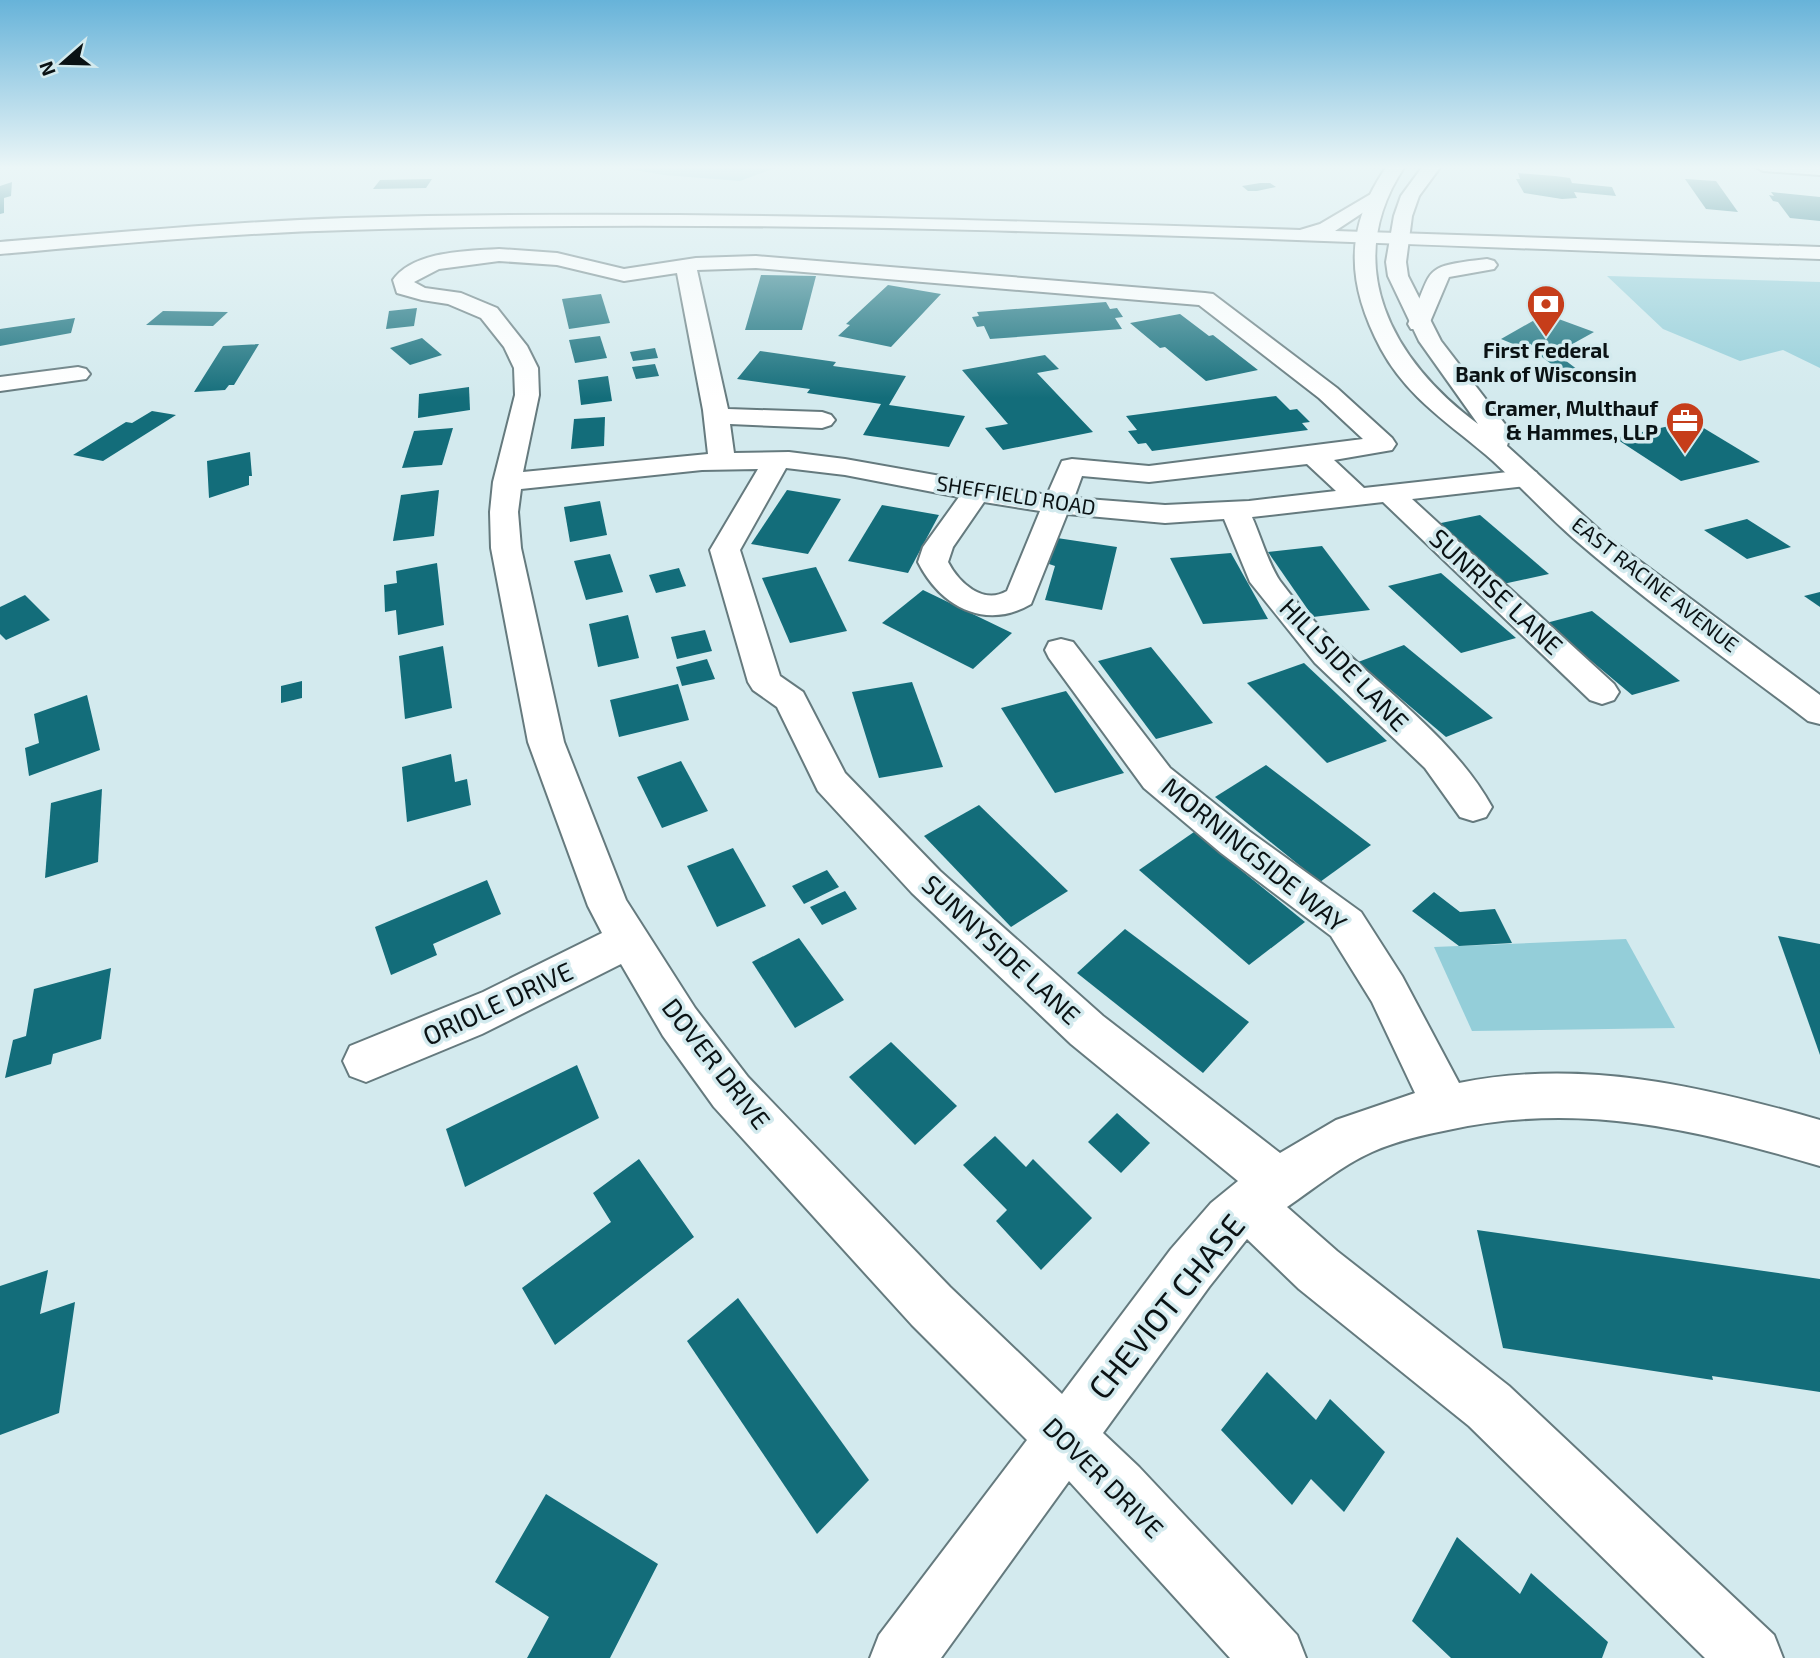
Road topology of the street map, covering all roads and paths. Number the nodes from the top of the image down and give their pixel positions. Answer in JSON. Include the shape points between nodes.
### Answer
{"nodes":[{"id":1,"x":58,"y":243,"type":"edge"},
{"id":2,"x":1329,"y":243,"type":"edge"},
{"id":3,"x":1365,"y":243,"type":"edge"},
{"id":4,"x":1398,"y":243,"type":"edge"},
{"id":5,"x":1555,"y":243,"type":"edge"},
{"id":6,"x":1560,"y":244,"type":"junction"},
{"id":7,"x":0,"y":248,"type":"edge"},
{"id":8,"x":1364,"y":249,"type":"junction"},
{"id":9,"x":1736,"y":250,"type":"junction"},
{"id":10,"x":1397,"y":251,"type":"junction"},
{"id":11,"x":610,"y":253,"type":"dead end"},
{"id":12,"x":1820,"y":253,"type":"edge"},
{"id":13,"x":636,"y":254,"type":"dead end"},
{"id":14,"x":558,"y":259,"type":"junction"},
{"id":15,"x":686,"y":265,"type":"junction"},
{"id":16,"x":1487,"y":265,"type":"dead end"},
{"id":17,"x":1419,"y":324,"type":"junction"},
{"id":18,"x":78,"y":374,"type":"dead end"},
{"id":19,"x":0,"y":384,"type":"edge"},
{"id":20,"x":717,"y":416,"type":"junction"},
{"id":21,"x":822,"y":420,"type":"dead end"},
{"id":22,"x":1497,"y":450,"type":"junction"},
{"id":23,"x":1313,"y":455,"type":"junction"},
{"id":24,"x":777,"y":460,"type":"junction"},
{"id":25,"x":722,"y":461,"type":"junction"},
{"id":26,"x":1526,"y":478,"type":"junction"},
{"id":27,"x":507,"y":482,"type":"junction"},
{"id":28,"x":977,"y":492,"type":"junction"},
{"id":29,"x":1389,"y":493,"type":"junction"},
{"id":30,"x":1357,"y":496,"type":"junction"},
{"id":31,"x":1055,"y":505,"type":"junction"},
{"id":32,"x":1235,"y":510,"type":"junction"},
{"id":33,"x":1061,"y":650,"type":"dead end"},
{"id":34,"x":1602,"y":692,"type":"dead end"},
{"id":35,"x":1820,"y":712,"type":"edge"},
{"id":36,"x":1473,"y":807,"type":"dead end"},
{"id":37,"x":627,"y":940,"type":"junction"},
{"id":38,"x":366,"y":1061,"type":"dead end"},
{"id":39,"x":1447,"y":1108,"type":"junction"},
{"id":40,"x":1820,"y":1143,"type":"edge"},
{"id":41,"x":1263,"y":1195,"type":"junction"},
{"id":42,"x":1064,"y":1437,"type":"junction"},
{"id":43,"x":902,"y":1658,"type":"edge"},
{"id":44,"x":1274,"y":1658,"type":"edge"},
{"id":45,"x":1751,"y":1658,"type":"edge"}],
"edges":[{"from":1,"to":7,"type":"street"},
{"from":2,"to":8,"type":"street"},
{"from":3,"to":8,"type":"street","name":"EAST RACINE AVENUE"},
{"from":4,"to":10,"type":"street","name":"EAST RACINE AVENUE"},
{"from":5,"to":6,"type":"street"},
{"from":6,"to":9,"type":"street"},
{"from":6,"to":10,"type":"street"},
{"from":8,"to":10,"type":"street","via":[[1380,254]]},
{"from":8,"to":22,"type":"street","name":"EAST RACINE AVENUE","via":[[1370,295],[1385,333],[1410,375],[1445,413]]},
{"from":9,"to":10,"type":"street","via":[[1585,258]]},
{"from":9,"to":12,"type":"street"},
{"from":10,"to":17,"type":"street","name":"EAST RACINE AVENUE","via":[[1398,276]]},
{"from":11,"to":14,"type":"street","via":[[584,252]]},
{"from":13,"to":15,"type":"street"},
{"from":14,"to":15,"type":"street","via":[[583,269],[621,275]]},
{"from":14,"to":27,"type":"street","name":"DOVER DRIVE","via":[[519,255],[464,258],[412,271],[403,281],[405,288],[453,298],[489,313],[515,346],[526,368],[527,395]]},
{"from":15,"to":20,"type":"street"},
{"from":15,"to":23,"type":"street","via":[[756,262],[1205,299],[1328,393],[1383,444]]},
{"from":16,"to":17,"type":"street","via":[[1443,273]]},
{"from":17,"to":22,"type":"street","name":"EAST RACINE AVENUE","via":[[1498,432]]},
{"from":18,"to":19,"type":"street"},
{"from":20,"to":21,"type":"street"},
{"from":20,"to":25,"type":"street"},
{"from":22,"to":26,"type":"street","name":"EAST RACINE AVENUE"},
{"from":23,"to":30,"type":"street"},
{"from":23,"to":31,"type":"street","via":[[1149,474],[1072,467]]},
{"from":24,"to":25,"type":"street","name":"SHEFFIELD ROAD"},
{"from":24,"to":28,"type":"street","name":"SHEFFIELD ROAD","via":[[845,467]]},
{"from":24,"to":41,"type":"street","name":"SUNNYSIDE LANE","via":[[724,550],[765,682],[791,700],[831,781],[926,882]]},
{"from":25,"to":27,"type":"street","name":"SHEFFIELD ROAD"},
{"from":26,"to":29,"type":"street","name":"SHEFFIELD ROAD"},
{"from":26,"to":35,"type":"street","name":"EAST RACINE AVENUE","via":[[1594,540]]},
{"from":27,"to":37,"type":"street","name":"DOVER DRIVE","via":[[503,512],[506,548],[546,742],[608,906]]},
{"from":28,"to":31,"type":"street","name":"SHEFFIELD ROAD"},
{"from":28,"to":31,"type":"street","via":[[938,547],[933,562],[946,585],[981,606],[1004,606],[1020,597]]},
{"from":29,"to":30,"type":"street","name":"SHEFFIELD ROAD"},
{"from":29,"to":34,"type":"street","name":"SUNRISE LANE"},
{"from":30,"to":32,"type":"street","name":"SHEFFIELD ROAD"},
{"from":31,"to":32,"type":"street","name":"SHEFFIELD ROAD","via":[[1135,513]]},
{"from":32,"to":36,"type":"street","name":"HILLSIDE LANE","via":[[1265,582],[1327,655],[1438,760]]},
{"from":33,"to":39,"type":"street","name":"MORNINGSIDE WAY","via":[[1157,778],[1346,924],[1387,989]]},
{"from":37,"to":38,"type":"street","name":"ORIOLE DRIVE","via":[[552,980]]},
{"from":37,"to":42,"type":"street","name":"DOVER DRIVE","via":[[731,1092],[931,1306]]},
{"from":39,"to":40,"type":"street","name":"CHEVIOT CHASE","via":[[1525,1096],[1635,1099]]},
{"from":39,"to":41,"type":"street","name":"CHEVIOT CHASE","via":[[1362,1132]]},
{"from":41,"to":42,"type":"street","name":"CHEVIOT CHASE","via":[[1236,1214],[1191,1268]]},
{"from":41,"to":45,"type":"street","name":"SUNNYSIDE LANE","via":[[1318,1270],[1489,1406]]},
{"from":42,"to":43,"type":"street","name":"CHEVIOT CHASE"},
{"from":42,"to":44,"type":"street","name":"DOVER DRIVE","via":[[1118,1488]]}]}
